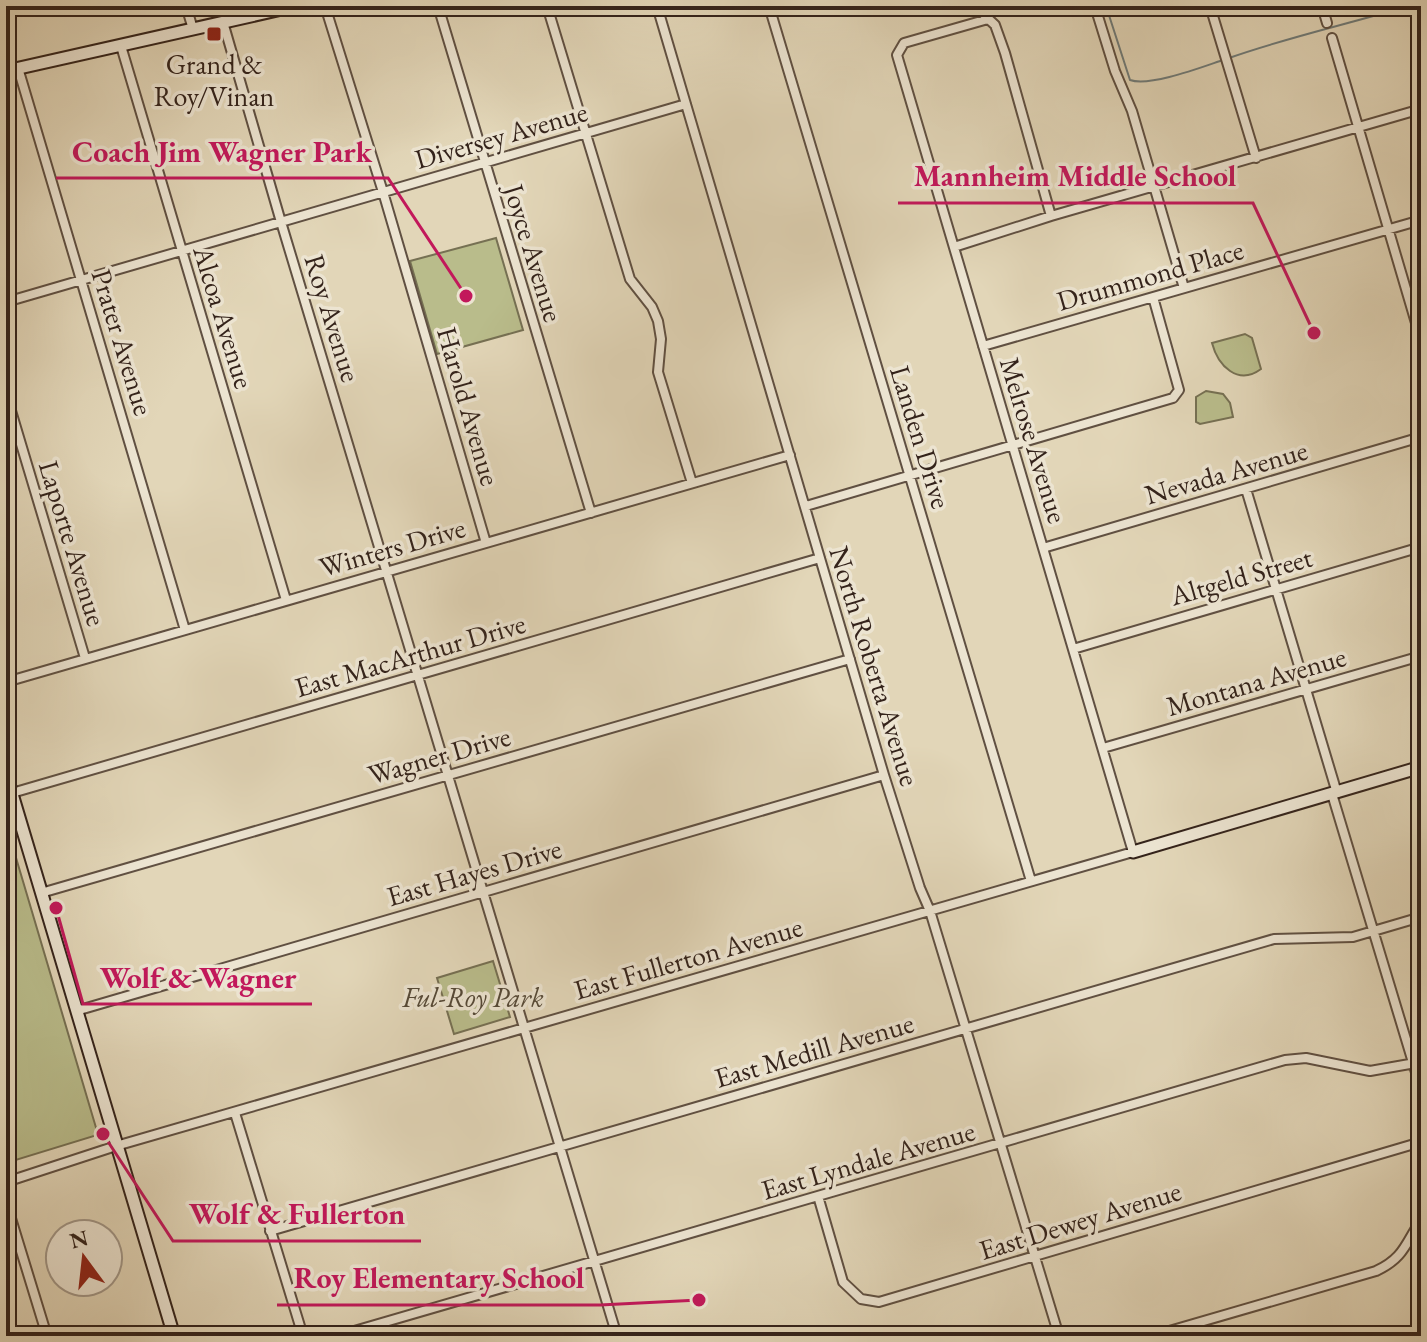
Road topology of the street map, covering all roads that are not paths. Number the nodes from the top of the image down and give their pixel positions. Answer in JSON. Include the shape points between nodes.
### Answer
{"nodes":[{"id":1,"x":186,"y":6,"type":"edge"},
{"id":2,"x":295,"y":6,"type":"edge"},
{"id":3,"x":325,"y":6,"type":"edge"},
{"id":4,"x":438,"y":6,"type":"edge"},
{"id":5,"x":547,"y":6,"type":"edge"},
{"id":6,"x":657,"y":6,"type":"edge"},
{"id":7,"x":769,"y":6,"type":"edge"},
{"id":8,"x":980,"y":6,"type":"edge"},
{"id":9,"x":1210,"y":6,"type":"edge"},
{"id":10,"x":1322,"y":6,"type":"edge"},
{"id":11,"x":254,"y":10,"type":"edge"},
{"id":12,"x":1097,"y":13,"type":"dead end"},
{"id":13,"x":988,"y":19,"type":"junction"},
{"id":14,"x":223,"y":22,"type":"junction"},
{"id":15,"x":1327,"y":23,"type":"dead end"},
{"id":16,"x":193,"y":29,"type":"junction"},
{"id":17,"x":1332,"y":38,"type":"dead end"},
{"id":18,"x":6,"y":46,"type":"edge"},
{"id":19,"x":121,"y":46,"type":"junction"},
{"id":20,"x":12,"y":69,"type":"edge"},
{"id":21,"x":686,"y":104,"type":"junction"},
{"id":22,"x":1421,"y":109,"type":"edge"},
{"id":23,"x":1358,"y":128,"type":"junction"},
{"id":24,"x":585,"y":134,"type":"junction"},
{"id":25,"x":1256,"y":158,"type":"junction"},
{"id":26,"x":483,"y":163,"type":"junction"},
{"id":27,"x":1156,"y":187,"type":"junction"},
{"id":28,"x":383,"y":192,"type":"junction"},
{"id":29,"x":1051,"y":216,"type":"junction"},
{"id":30,"x":1421,"y":220,"type":"edge"},
{"id":31,"x":281,"y":222,"type":"junction"},
{"id":32,"x":1387,"y":230,"type":"junction"},
{"id":33,"x":954,"y":247,"type":"junction"},
{"id":34,"x":181,"y":251,"type":"junction"},
{"id":35,"x":82,"y":280,"type":"junction"},
{"id":36,"x":1184,"y":288,"type":"junction"},
{"id":37,"x":1153,"y":297,"type":"junction"},
{"id":38,"x":6,"y":302,"type":"edge"},
{"id":39,"x":1419,"y":328,"type":"edge"},
{"id":40,"x":1421,"y":340,"type":"edge"},
{"id":41,"x":983,"y":346,"type":"junction"},
{"id":42,"x":6,"y":394,"type":"edge"},
{"id":43,"x":1421,"y":437,"type":"edge"},
{"id":44,"x":1013,"y":444,"type":"junction"},
{"id":45,"x":790,"y":455,"type":"junction"},
{"id":46,"x":909,"y":475,"type":"junction"},
{"id":47,"x":692,"y":483,"type":"junction"},
{"id":48,"x":1246,"y":489,"type":"junction"},
{"id":49,"x":806,"y":506,"type":"junction"},
{"id":50,"x":591,"y":513,"type":"junction"},
{"id":51,"x":486,"y":543,"type":"junction"},
{"id":52,"x":1421,"y":547,"type":"edge"},
{"id":53,"x":1043,"y":548,"type":"junction"},
{"id":54,"x":820,"y":558,"type":"junction"},
{"id":55,"x":387,"y":572,"type":"junction"},
{"id":56,"x":1276,"y":589,"type":"junction"},
{"id":57,"x":286,"y":600,"type":"junction"},
{"id":58,"x":185,"y":630,"type":"junction"},
{"id":59,"x":1073,"y":649,"type":"junction"},
{"id":60,"x":1421,"y":656,"type":"edge"},
{"id":61,"x":85,"y":658,"type":"junction"},
{"id":62,"x":850,"y":659,"type":"junction"},
{"id":63,"x":419,"y":675,"type":"junction"},
{"id":64,"x":6,"y":682,"type":"edge"},
{"id":65,"x":1306,"y":689,"type":"junction"},
{"id":66,"x":1103,"y":748,"type":"junction"},
{"id":67,"x":1421,"y":767,"type":"edge"},
{"id":68,"x":6,"y":774,"type":"edge"},
{"id":69,"x":449,"y":775,"type":"junction"},
{"id":70,"x":884,"y":775,"type":"junction"},
{"id":71,"x":12,"y":793,"type":"junction"},
{"id":72,"x":1334,"y":794,"type":"junction"},
{"id":73,"x":1133,"y":852,"type":"junction"},
{"id":74,"x":1031,"y":881,"type":"junction"},
{"id":75,"x":483,"y":892,"type":"junction"},
{"id":76,"x":41,"y":893,"type":"junction"},
{"id":77,"x":930,"y":911,"type":"junction"},
{"id":78,"x":1421,"y":917,"type":"edge"},
{"id":79,"x":1373,"y":931,"type":"junction"},
{"id":80,"x":76,"y":1011,"type":"junction"},
{"id":81,"x":525,"y":1029,"type":"junction"},
{"id":82,"x":965,"y":1029,"type":"junction"},
{"id":83,"x":1417,"y":1063,"type":"edge"},
{"id":84,"x":1421,"y":1089,"type":"edge"},
{"id":85,"x":235,"y":1113,"type":"junction"},
{"id":86,"x":1421,"y":1142,"type":"edge"},
{"id":87,"x":999,"y":1145,"type":"junction"},
{"id":88,"x":116,"y":1146,"type":"junction"},
{"id":89,"x":560,"y":1147,"type":"junction"},
{"id":90,"x":6,"y":1182,"type":"edge"},
{"id":91,"x":818,"y":1196,"type":"junction"},
{"id":92,"x":6,"y":1202,"type":"edge"},
{"id":93,"x":1421,"y":1220,"type":"edge"},
{"id":94,"x":270,"y":1231,"type":"junction"},
{"id":95,"x":1035,"y":1256,"type":"junction"},
{"id":96,"x":593,"y":1261,"type":"junction"},
{"id":97,"x":47,"y":1336,"type":"edge"},
{"id":98,"x":174,"y":1336,"type":"edge"},
{"id":99,"x":303,"y":1336,"type":"edge"},
{"id":100,"x":337,"y":1336,"type":"edge"},
{"id":101,"x":617,"y":1336,"type":"edge"},
{"id":102,"x":1059,"y":1336,"type":"edge"},
{"id":103,"x":1152,"y":1336,"type":"edge"}],
"edges":[{"from":1,"to":16,"type":"street"},
{"from":2,"to":11,"type":"main road"},
{"from":3,"to":28,"type":"street","name":"Harold Avenue"},
{"from":4,"to":26,"type":"street","name":"Joyce Avenue"},
{"from":5,"to":24,"type":"street"},
{"from":6,"to":21,"type":"street","name":"North Roberta Avenue"},
{"from":7,"to":46,"type":"street","name":"Landen Drive"},
{"from":8,"to":13,"type":"street"},
{"from":9,"to":25,"type":"street"},
{"from":10,"to":15,"type":"street"},
{"from":11,"to":14,"type":"main road"},
{"from":12,"to":27,"type":"street"},
{"from":13,"to":29,"type":"street","via":[[1005,53]]},
{"from":13,"to":33,"type":"street","name":"Melrose Avenue","via":[[904,43],[897,55]]},
{"from":14,"to":16,"type":"main road"},
{"from":14,"to":31,"type":"street","name":"Roy Avenue"},
{"from":16,"to":19,"type":"main road"},
{"from":17,"to":23,"type":"street"},
{"from":18,"to":20,"type":"street","name":"Prater Avenue"},
{"from":19,"to":20,"type":"main road"},
{"from":19,"to":34,"type":"street","name":"Alcoa Avenue"},
{"from":20,"to":35,"type":"street","name":"Prater Avenue"},
{"from":21,"to":24,"type":"street","name":"Diversey Avenue"},
{"from":21,"to":45,"type":"street","name":"North Roberta Avenue"},
{"from":22,"to":23,"type":"street"},
{"from":23,"to":25,"type":"street"},
{"from":23,"to":32,"type":"street"},
{"from":24,"to":26,"type":"street","name":"Diversey Avenue"},
{"from":24,"to":47,"type":"street","via":[[630,279],[658,321],[658,372]]},
{"from":25,"to":27,"type":"street"},
{"from":26,"to":28,"type":"street","name":"Diversey Avenue"},
{"from":26,"to":50,"type":"street","name":"Joyce Avenue"},
{"from":27,"to":29,"type":"street"},
{"from":27,"to":36,"type":"street"},
{"from":28,"to":31,"type":"street","name":"Diversey Avenue"},
{"from":28,"to":51,"type":"street","name":"Harold Avenue"},
{"from":29,"to":33,"type":"street"},
{"from":30,"to":32,"type":"street","name":"Drummond Place"},
{"from":31,"to":34,"type":"street","name":"Diversey Avenue"},
{"from":31,"to":55,"type":"street","name":"Roy Avenue"},
{"from":32,"to":36,"type":"street","name":"Drummond Place"},
{"from":32,"to":39,"type":"street"},
{"from":33,"to":41,"type":"street","name":"Melrose Avenue"},
{"from":34,"to":35,"type":"street","name":"Diversey Avenue"},
{"from":34,"to":57,"type":"street","name":"Alcoa Avenue"},
{"from":35,"to":38,"type":"street","name":"Diversey Avenue"},
{"from":35,"to":58,"type":"street","name":"Prater Avenue"},
{"from":36,"to":37,"type":"street","name":"Drummond Place"},
{"from":37,"to":41,"type":"street","name":"Drummond Place"},
{"from":37,"to":44,"type":"street","via":[[1179,390],[1173,398]]},
{"from":39,"to":40,"type":"street"},
{"from":41,"to":44,"type":"street","name":"Melrose Avenue"},
{"from":42,"to":61,"type":"street","name":"Laporte Avenue"},
{"from":43,"to":48,"type":"street","name":"Nevada Avenue"},
{"from":44,"to":46,"type":"street"},
{"from":44,"to":53,"type":"street","name":"Melrose Avenue"},
{"from":45,"to":47,"type":"street","name":"Winters Drive"},
{"from":45,"to":49,"type":"street","name":"North Roberta Avenue"},
{"from":46,"to":49,"type":"street"},
{"from":46,"to":74,"type":"street","name":"Landen Drive"},
{"from":47,"to":50,"type":"street","name":"Winters Drive"},
{"from":48,"to":53,"type":"street","name":"Nevada Avenue"},
{"from":48,"to":56,"type":"street"},
{"from":49,"to":54,"type":"street","name":"North Roberta Avenue"},
{"from":50,"to":51,"type":"street","name":"Winters Drive"},
{"from":51,"to":55,"type":"street","name":"Winters Drive"},
{"from":52,"to":56,"type":"street","name":"Altgeld Street"},
{"from":53,"to":59,"type":"street","name":"Melrose Avenue"},
{"from":54,"to":62,"type":"street","name":"North Roberta Avenue"},
{"from":54,"to":63,"type":"street","name":"East MacArthur Drive"},
{"from":55,"to":57,"type":"street","name":"Winters Drive"},
{"from":55,"to":63,"type":"street","name":"Roy Avenue"},
{"from":56,"to":59,"type":"street","name":"Altgeld Street"},
{"from":56,"to":65,"type":"street"},
{"from":57,"to":58,"type":"street","name":"Winters Drive"},
{"from":58,"to":61,"type":"street","name":"Winters Drive"},
{"from":59,"to":66,"type":"street","name":"Melrose Avenue"},
{"from":60,"to":65,"type":"street","name":"Montana Avenue"},
{"from":61,"to":64,"type":"street","name":"Winters Drive"},
{"from":62,"to":69,"type":"street","name":"Wagner Drive"},
{"from":62,"to":70,"type":"street","name":"North Roberta Avenue"},
{"from":63,"to":69,"type":"street","name":"Roy Avenue"},
{"from":63,"to":71,"type":"street","name":"East MacArthur Drive"},
{"from":65,"to":66,"type":"street","name":"Montana Avenue"},
{"from":65,"to":72,"type":"street"},
{"from":66,"to":73,"type":"street","name":"Melrose Avenue"},
{"from":67,"to":72,"type":"main road"},
{"from":68,"to":71,"type":"main road"},
{"from":69,"to":75,"type":"street","name":"Roy Avenue"},
{"from":69,"to":76,"type":"street","name":"Wagner Drive"},
{"from":70,"to":75,"type":"street","name":"East Hayes Drive"},
{"from":70,"to":77,"type":"street","name":"North Roberta Avenue"},
{"from":71,"to":76,"type":"main road"},
{"from":72,"to":73,"type":"main road"},
{"from":72,"to":79,"type":"street"},
{"from":73,"to":74,"type":"street","name":"East Fullerton Avenue"},
{"from":74,"to":77,"type":"street","name":"East Fullerton Avenue"},
{"from":75,"to":80,"type":"street","name":"East Hayes Drive"},
{"from":75,"to":81,"type":"street","name":"Roy Avenue"},
{"from":76,"to":80,"type":"main road"},
{"from":77,"to":81,"type":"street","name":"East Fullerton Avenue"},
{"from":77,"to":82,"type":"street","name":"North Roberta Avenue"},
{"from":78,"to":79,"type":"street","name":"East Medill Avenue"},
{"from":79,"to":82,"type":"street","name":"East Medill Avenue","via":[[1338,939],[1274,939]]},
{"from":79,"to":83,"type":"street"},
{"from":80,"to":88,"type":"main road"},
{"from":81,"to":85,"type":"street","name":"East Fullerton Avenue"},
{"from":81,"to":89,"type":"street","name":"Roy Avenue"},
{"from":82,"to":87,"type":"street","name":"North Roberta Avenue"},
{"from":82,"to":89,"type":"street","name":"East Medill Avenue"},
{"from":83,"to":84,"type":"street"},
{"from":83,"to":87,"type":"street","name":"East Lyndale Avenue","via":[[1370,1071],[1306,1058],[1285,1060]]},
{"from":85,"to":88,"type":"street","name":"East Fullerton Avenue"},
{"from":85,"to":94,"type":"street"},
{"from":86,"to":95,"type":"street","name":"East Dewey Avenue"},
{"from":87,"to":91,"type":"street","name":"East Lyndale Avenue"},
{"from":87,"to":95,"type":"street","name":"North Roberta Avenue"},
{"from":88,"to":90,"type":"street","name":"East Fullerton Avenue"},
{"from":88,"to":98,"type":"main road"},
{"from":89,"to":94,"type":"street","name":"East Medill Avenue"},
{"from":89,"to":96,"type":"street","name":"Roy Avenue"},
{"from":91,"to":95,"type":"street","name":"East Dewey Avenue","via":[[843,1282],[861,1299],[889,1300]]},
{"from":91,"to":96,"type":"street","name":"East Lyndale Avenue"},
{"from":92,"to":97,"type":"street"},
{"from":93,"to":103,"type":"street","via":[[1402,1253],[1376,1271]]},
{"from":94,"to":99,"type":"street"},
{"from":95,"to":102,"type":"street","name":"North Roberta Avenue"},
{"from":96,"to":100,"type":"street","name":"East Lyndale Avenue"},
{"from":96,"to":101,"type":"street","name":"Roy Avenue"}]}
